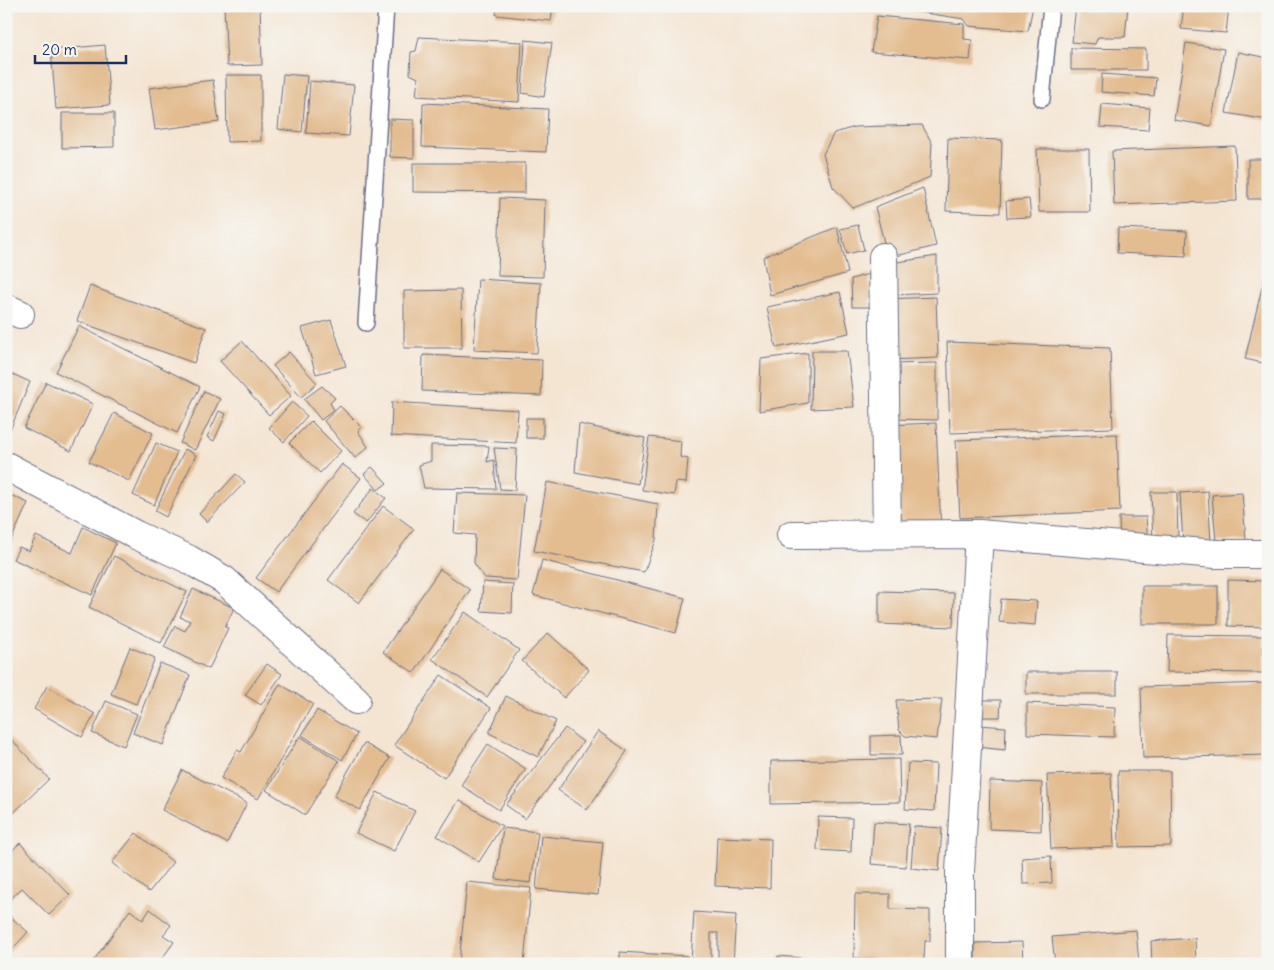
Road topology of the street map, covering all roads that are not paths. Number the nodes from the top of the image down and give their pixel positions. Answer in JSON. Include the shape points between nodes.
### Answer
{"nodes":[{"id":1,"x":386,"y":6,"type":"edge"},
{"id":2,"x":1051,"y":6,"type":"edge"},
{"id":3,"x":1042,"y":99,"type":"dead end"},
{"id":4,"x":883,"y":257,"type":"dead end"},
{"id":5,"x":366,"y":323,"type":"dead end"},
{"id":6,"x":6,"y":466,"type":"edge"},
{"id":7,"x":887,"y":534,"type":"junction"},
{"id":8,"x":979,"y":534,"type":"junction"},
{"id":9,"x":791,"y":535,"type":"dead end"},
{"id":10,"x":1268,"y":554,"type":"edge"},
{"id":11,"x":356,"y":700,"type":"dead end"},
{"id":12,"x":960,"y":964,"type":"edge"}],
"edges":[{"from":1,"to":5,"type":"lane"},
{"from":2,"to":3,"type":"lane"},
{"from":4,"to":7,"type":"street"},
{"from":6,"to":11,"type":"street","via":[[224,580]]},
{"from":7,"to":8,"type":"street"},
{"from":7,"to":9,"type":"street"},
{"from":8,"to":10,"type":"street","via":[[1216,554]]},
{"from":8,"to":12,"type":"street","via":[[960,872]]}]}
